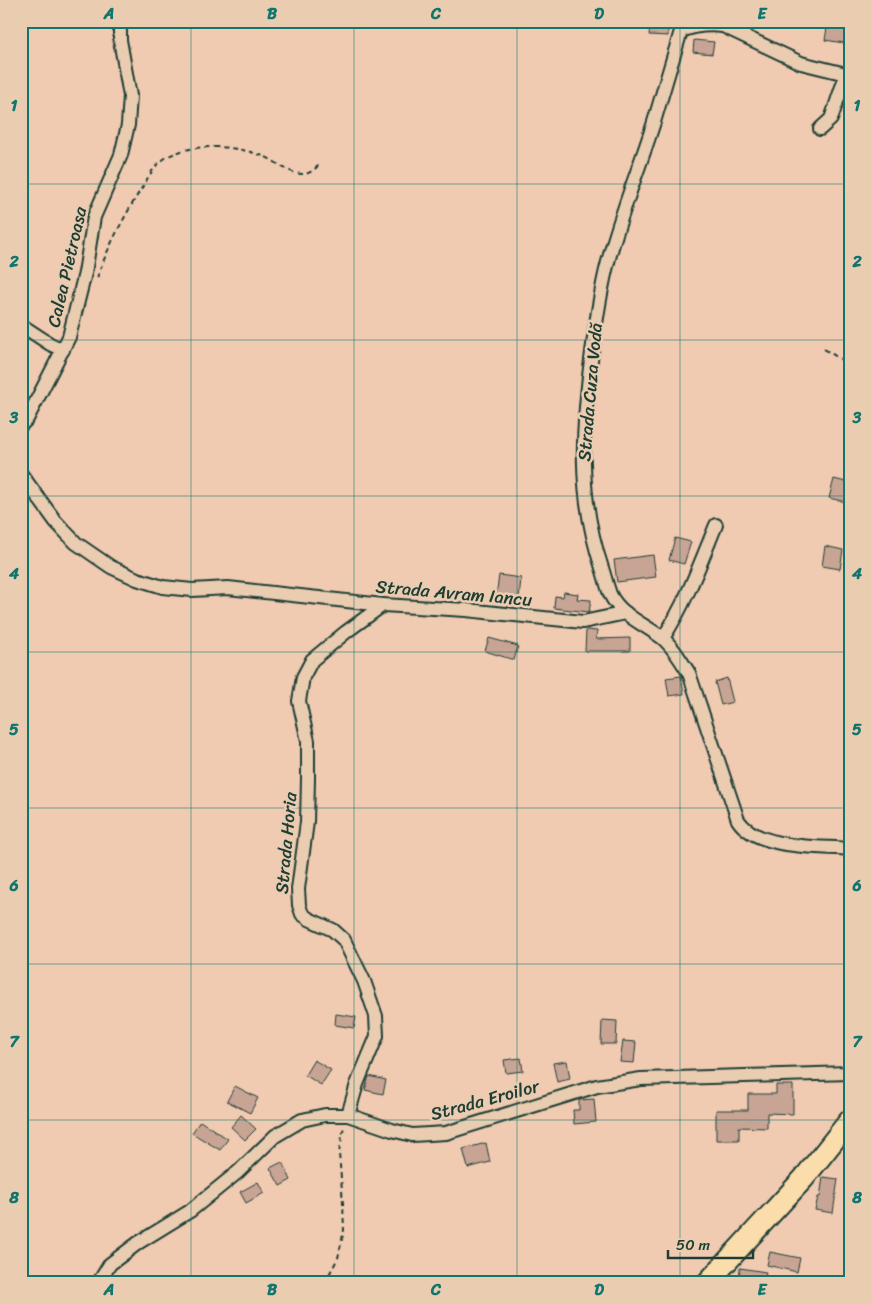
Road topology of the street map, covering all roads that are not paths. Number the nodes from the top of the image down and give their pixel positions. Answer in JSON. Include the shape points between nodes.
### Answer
{"nodes":[{"id":1,"x":120,"y":21,"type":"edge"},
{"id":2,"x":720,"y":24,"type":"edge"},
{"id":3,"x":682,"y":26,"type":"edge"},
{"id":4,"x":848,"y":75,"type":"edge"},
{"id":5,"x":820,"y":130,"type":"dead end"},
{"id":6,"x":21,"y":324,"type":"edge"},
{"id":7,"x":63,"y":350,"type":"junction"},
{"id":8,"x":21,"y":425,"type":"edge"},
{"id":9,"x":21,"y":474,"type":"edge"},
{"id":10,"x":716,"y":525,"type":"dead end"},
{"id":11,"x":383,"y":605,"type":"junction"},
{"id":12,"x":626,"y":613,"type":"junction"},
{"id":13,"x":663,"y":638,"type":"junction"},
{"id":14,"x":850,"y":849,"type":"edge"},
{"id":15,"x":850,"y":1073,"type":"edge"},
{"id":16,"x":348,"y":1115,"type":"junction"},
{"id":17,"x":850,"y":1120,"type":"edge"},
{"id":18,"x":98,"y":1282,"type":"edge"},
{"id":19,"x":708,"y":1282,"type":"edge"}],
"edges":[{"from":1,"to":7,"type":"street","name":"Calea Pietroasa","via":[[120,40],[130,96],[128,125],[121,154],[94,217],[85,273]]},
{"from":2,"to":3,"type":"street"},
{"from":2,"to":4,"type":"street","via":[[801,63]]},
{"from":3,"to":12,"type":"street","name":"Strada Cuza Vodă","via":[[608,263],[586,392],[582,462],[593,542],[610,594]]},
{"from":4,"to":5,"type":"street","via":[[831,119]]},
{"from":6,"to":7,"type":"street"},
{"from":7,"to":8,"type":"street","name":"Calea Pietroasa"},
{"from":9,"to":11,"type":"street","name":"Strada Avram Iancu","via":[[56,522],[76,543],[111,567],[137,579],[163,587],[192,590],[228,588]]},
{"from":10,"to":13,"type":"street","via":[[690,590]]},
{"from":11,"to":12,"type":"street","name":"Strada Avram Iancu","via":[[583,622]]},
{"from":11,"to":16,"type":"street","name":"Strada Horia","via":[[312,660],[299,701],[308,742],[307,822],[299,905],[302,914],[333,930],[344,940],[364,981],[376,1016],[377,1036]]},
{"from":12,"to":13,"type":"street","name":"Strada Cuza Vodă"},
{"from":13,"to":14,"type":"street","name":"Strada Cuza Vodă","via":[[689,673],[738,820],[744,828],[776,842]]},
{"from":15,"to":16,"type":"street","name":"Strada Eroilor","via":[[641,1079],[597,1086],[446,1133],[412,1135]]},
{"from":16,"to":18,"type":"street","name":"Strada Eroilor","via":[[302,1120],[275,1136],[238,1172],[190,1211],[110,1264]]},
{"from":17,"to":19,"type":"highway","via":[[822,1158]]}]}
